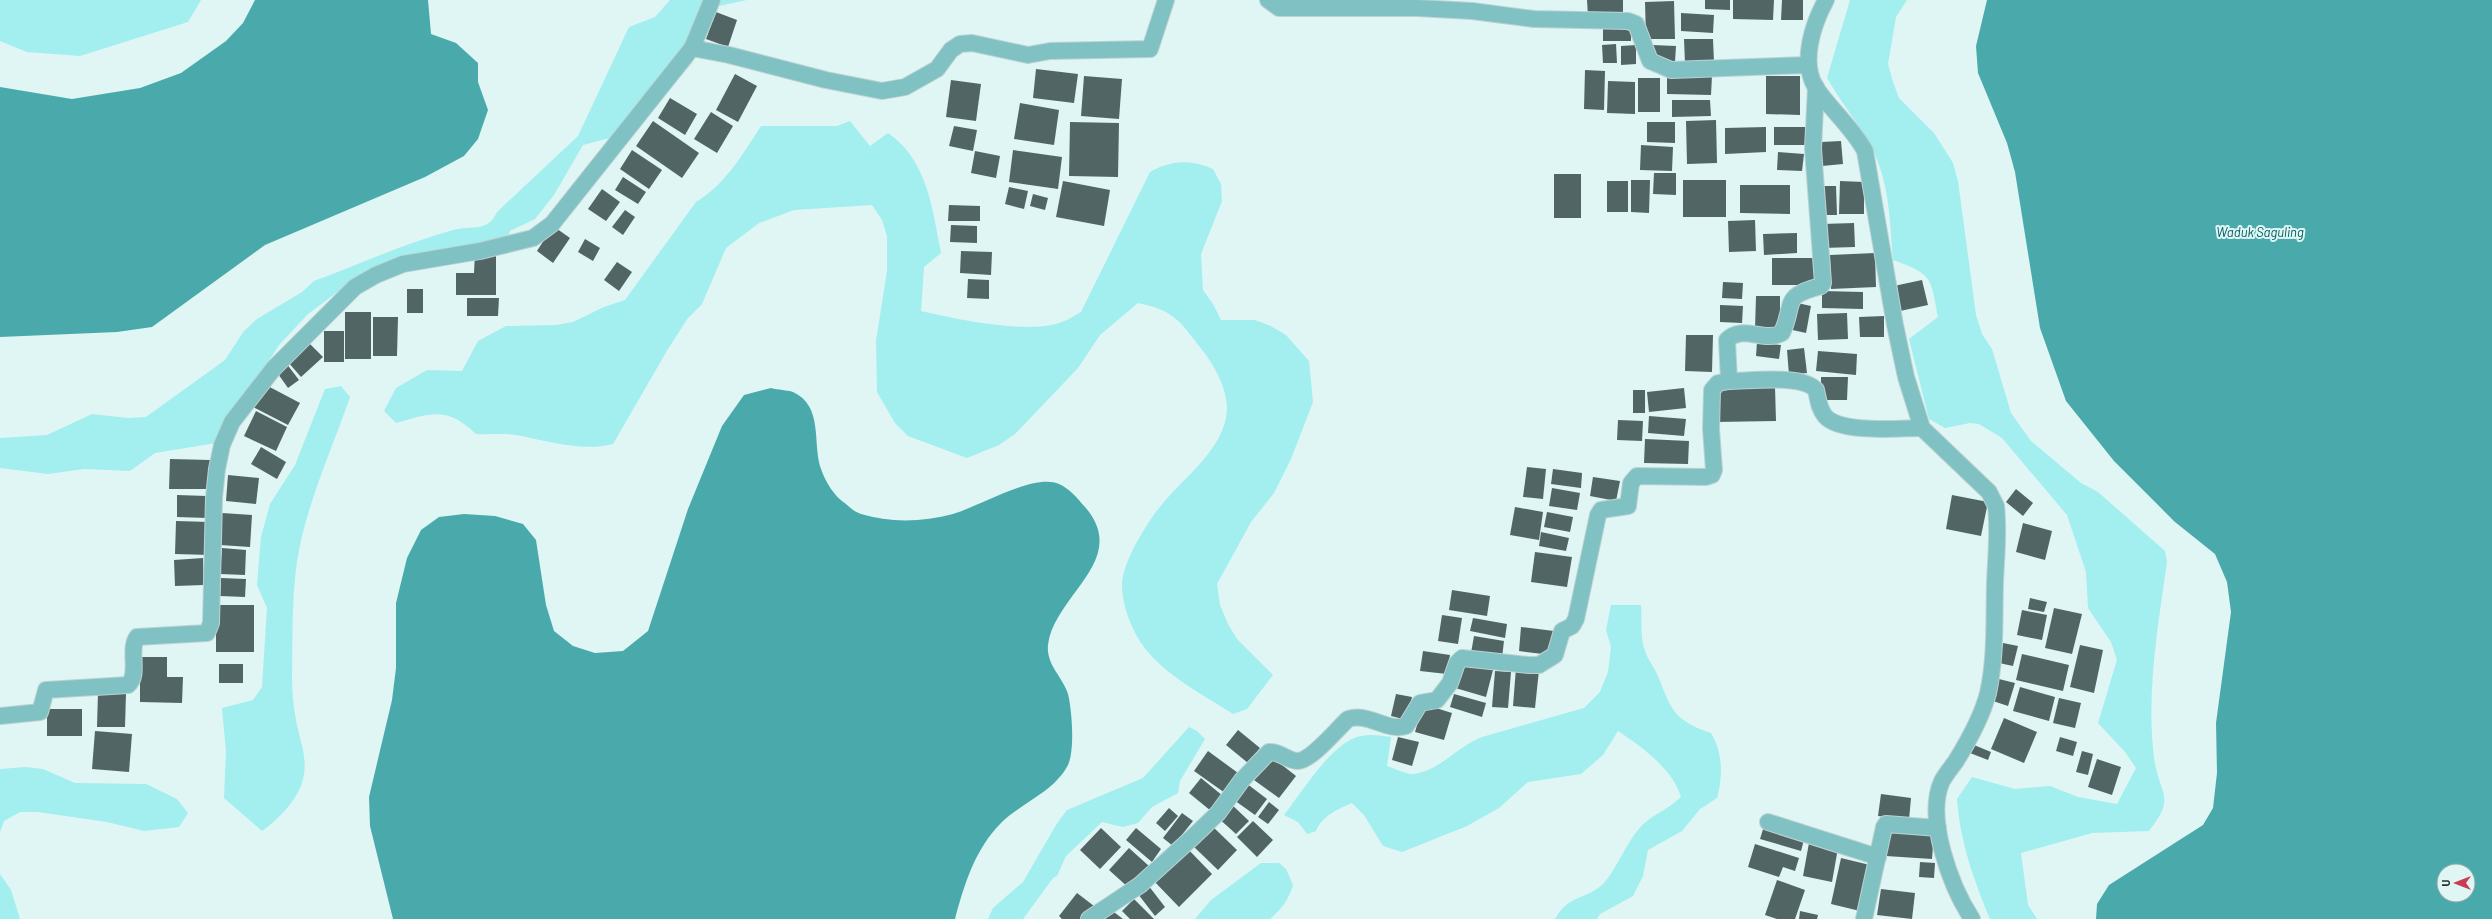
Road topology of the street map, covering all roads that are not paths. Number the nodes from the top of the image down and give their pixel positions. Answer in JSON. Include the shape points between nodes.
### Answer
{"nodes":[{"id":1,"x":712,"y":0,"type":"edge"},
{"id":2,"x":1166,"y":0,"type":"edge"},
{"id":3,"x":1268,"y":0,"type":"edge"},
{"id":4,"x":1826,"y":0,"type":"edge"},
{"id":5,"x":692,"y":48,"type":"junction"},
{"id":6,"x":1808,"y":65,"type":"junction"},
{"id":7,"x":1816,"y":87,"type":"junction"},
{"id":8,"x":1729,"y":381,"type":"junction"},
{"id":9,"x":1922,"y":428,"type":"junction"},
{"id":10,"x":0,"y":716,"type":"edge"},
{"id":11,"x":1768,"y":822,"type":"dead end"},
{"id":12,"x":1938,"y":828,"type":"junction"},
{"id":13,"x":1878,"y":858,"type":"junction"},
{"id":14,"x":1089,"y":919,"type":"edge"},
{"id":15,"x":1864,"y":919,"type":"edge"},
{"id":16,"x":1972,"y":919,"type":"edge"}],
"edges":[{"from":1,"to":5,"type":"street"},
{"from":2,"to":5,"type":"street","via":[[1150,49],[1023,54],[972,43],[960,44],[951,50],[937,69],[905,87],[893,90],[882,91],[826,80],[730,55]]},
{"from":3,"to":6,"type":"street","via":[[1279,8],[1417,8],[1472,11],[1534,19],[1628,21],[1636,24],[1650,61],[1671,70]]},
{"from":4,"to":6,"type":"street","via":[[1811,41]]},
{"from":5,"to":10,"type":"street","via":[[552,224],[533,238],[480,252],[403,264],[376,275],[355,287],[274,368],[232,422],[222,445],[214,498],[211,623],[207,634],[137,637],[133,647],[133,678],[128,685],[46,690],[40,712]]},
{"from":6,"to":7,"type":"street"},
{"from":7,"to":8,"type":"street","via":[[1813,149],[1823,283],[1821,286],[1799,292],[1792,300],[1782,333],[1775,337],[1733,334],[1727,340]]},
{"from":7,"to":9,"type":"street","via":[[1857,136],[1865,151],[1895,325],[1906,377]]},
{"from":8,"to":9,"type":"street","via":[[1806,382],[1816,390],[1820,407],[1826,417],[1836,423],[1871,428]]},
{"from":8,"to":14,"type":"street","via":[[1718,383],[1712,390],[1712,476],[1637,476],[1631,483],[1628,506],[1601,510],[1576,619],[1572,626],[1562,631],[1555,655],[1538,665],[1462,658],[1457,663],[1446,689],[1437,700],[1420,703],[1406,726],[1394,728],[1364,717],[1354,717],[1348,719],[1314,752],[1299,761],[1277,752],[1269,752],[1242,780],[1218,813],[1194,836],[1140,885]]},
{"from":9,"to":12,"type":"street","via":[[1989,492],[1996,506],[1997,515],[1994,640],[1988,692],[1975,728],[1943,780],[1938,793]]},
{"from":11,"to":13,"type":"street"},
{"from":12,"to":13,"type":"street","via":[[1886,824]]},
{"from":12,"to":16,"type":"street","via":[[1956,888]]},
{"from":13,"to":15,"type":"street"}]}
